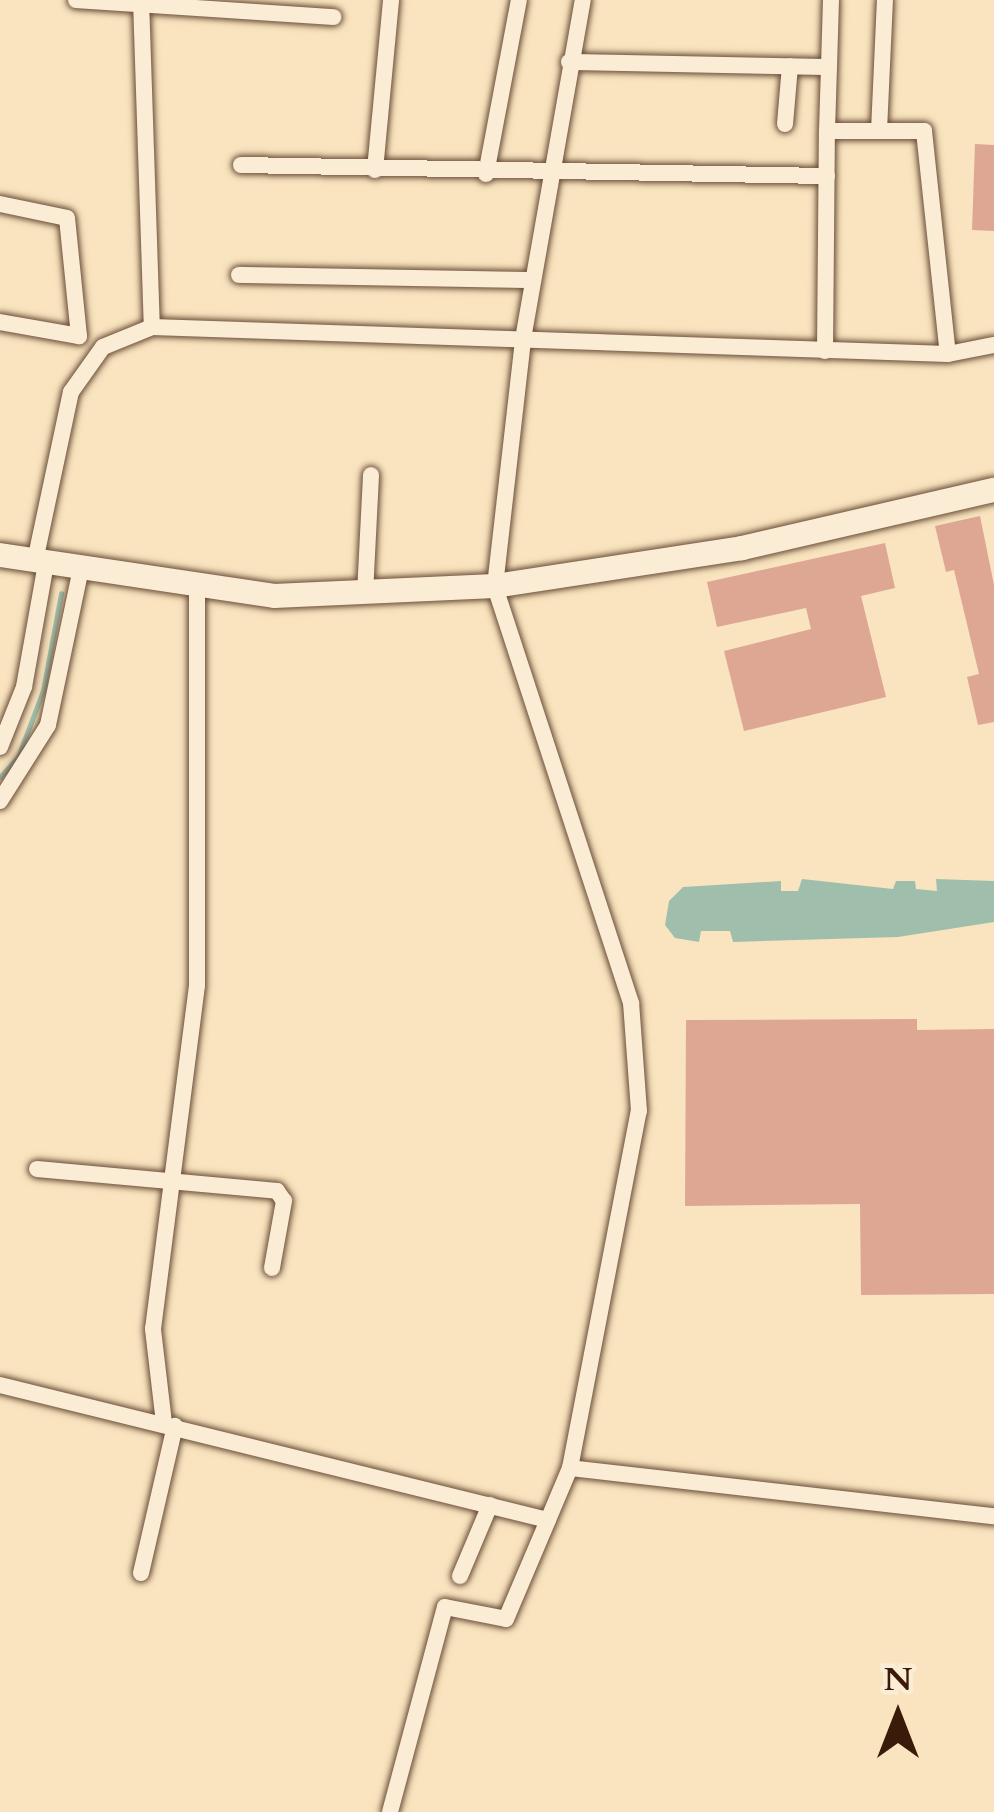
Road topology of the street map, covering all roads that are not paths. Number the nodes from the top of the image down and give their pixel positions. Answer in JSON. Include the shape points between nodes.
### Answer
{"nodes":[{"id":1,"x":76,"y":0,"type":"edge"},
{"id":2,"x":391,"y":0,"type":"edge"},
{"id":3,"x":519,"y":0,"type":"edge"},
{"id":4,"x":583,"y":0,"type":"edge"},
{"id":5,"x":831,"y":0,"type":"edge"},
{"id":6,"x":885,"y":0,"type":"edge"},
{"id":7,"x":141,"y":2,"type":"edge"},
{"id":8,"x":333,"y":17,"type":"dead end"},
{"id":9,"x":569,"y":62,"type":"junction"},
{"id":10,"x":790,"y":66,"type":"junction"},
{"id":11,"x":829,"y":67,"type":"junction"},
{"id":12,"x":785,"y":124,"type":"dead end"},
{"id":13,"x":827,"y":131,"type":"junction"},
{"id":14,"x":879,"y":131,"type":"junction"},
{"id":15,"x":241,"y":165,"type":"dead end"},
{"id":16,"x":375,"y":170,"type":"junction"},
{"id":17,"x":486,"y":174,"type":"junction"},
{"id":18,"x":550,"y":174,"type":"junction"},
{"id":19,"x":827,"y":176,"type":"junction"},
{"id":20,"x":0,"y":204,"type":"edge"},
{"id":21,"x":239,"y":275,"type":"dead end"},
{"id":22,"x":532,"y":280,"type":"junction"},
{"id":23,"x":0,"y":322,"type":"edge"},
{"id":24,"x":152,"y":327,"type":"junction"},
{"id":25,"x":523,"y":339,"type":"junction"},
{"id":26,"x":994,"y":345,"type":"edge"},
{"id":27,"x":825,"y":351,"type":"junction"},
{"id":28,"x":948,"y":353,"type":"junction"},
{"id":29,"x":371,"y":476,"type":"dead end"},
{"id":30,"x":994,"y":490,"type":"edge"},
{"id":31,"x":0,"y":555,"type":"edge"},
{"id":32,"x":40,"y":562,"type":"junction"},
{"id":33,"x":81,"y":568,"type":"junction"},
{"id":34,"x":196,"y":586,"type":"junction"},
{"id":35,"x":495,"y":586,"type":"junction"},
{"id":36,"x":365,"y":594,"type":"junction"},
{"id":37,"x":0,"y":747,"type":"edge"},
{"id":38,"x":0,"y":801,"type":"edge"},
{"id":39,"x":37,"y":1168,"type":"dead end"},
{"id":40,"x":169,"y":1180,"type":"junction"},
{"id":41,"x":272,"y":1268,"type":"dead end"},
{"id":42,"x":0,"y":1385,"type":"edge"},
{"id":43,"x":169,"y":1425,"type":"junction"},
{"id":44,"x":569,"y":1468,"type":"junction"},
{"id":45,"x":490,"y":1505,"type":"junction"},
{"id":46,"x":994,"y":1516,"type":"edge"},
{"id":47,"x":548,"y":1520,"type":"junction"},
{"id":48,"x":141,"y":1573,"type":"dead end"},
{"id":49,"x":460,"y":1576,"type":"dead end"},
{"id":50,"x":390,"y":1812,"type":"edge"}],
"edges":[{"from":1,"to":7,"type":"street"},
{"from":2,"to":16,"type":"street"},
{"from":3,"to":17,"type":"street"},
{"from":4,"to":9,"type":"street"},
{"from":5,"to":11,"type":"street"},
{"from":6,"to":14,"type":"street"},
{"from":7,"to":8,"type":"street"},
{"from":7,"to":24,"type":"street"},
{"from":9,"to":10,"type":"street"},
{"from":9,"to":18,"type":"street"},
{"from":10,"to":11,"type":"street"},
{"from":10,"to":12,"type":"street"},
{"from":11,"to":13,"type":"street"},
{"from":13,"to":14,"type":"street"},
{"from":13,"to":19,"type":"street"},
{"from":14,"to":28,"type":"street","via":[[924,131]]},
{"from":15,"to":16,"type":"street"},
{"from":16,"to":17,"type":"street"},
{"from":17,"to":18,"type":"street"},
{"from":18,"to":19,"type":"street"},
{"from":18,"to":22,"type":"street"},
{"from":19,"to":27,"type":"street"},
{"from":20,"to":23,"type":"street","via":[[67,218],[79,336]]},
{"from":21,"to":22,"type":"street"},
{"from":22,"to":25,"type":"street"},
{"from":24,"to":25,"type":"street"},
{"from":24,"to":32,"type":"street","via":[[103,347],[71,392]]},
{"from":25,"to":27,"type":"street"},
{"from":25,"to":35,"type":"street"},
{"from":26,"to":28,"type":"street"},
{"from":27,"to":28,"type":"street"},
{"from":29,"to":36,"type":"street"},
{"from":30,"to":35,"type":"main road","via":[[742,548]]},
{"from":31,"to":32,"type":"main road"},
{"from":32,"to":33,"type":"main road"},
{"from":32,"to":37,"type":"street","via":[[24,687]]},
{"from":33,"to":34,"type":"main road"},
{"from":33,"to":38,"type":"street","via":[[48,725]]},
{"from":34,"to":36,"type":"main road"},
{"from":34,"to":40,"type":"street","via":[[196,985]]},
{"from":35,"to":36,"type":"main road"},
{"from":35,"to":44,"type":"street","via":[[631,1003],[639,1060],[633,1163]]},
{"from":39,"to":40,"type":"street"},
{"from":40,"to":41,"type":"street","via":[[282,1194]]},
{"from":40,"to":43,"type":"street","via":[[153,1328]]},
{"from":42,"to":43,"type":"street"},
{"from":43,"to":45,"type":"street"},
{"from":43,"to":48,"type":"street"},
{"from":44,"to":46,"type":"street"},
{"from":44,"to":47,"type":"street"},
{"from":45,"to":47,"type":"street"},
{"from":45,"to":49,"type":"street"},
{"from":47,"to":50,"type":"street","via":[[506,1619],[445,1607]]}]}
